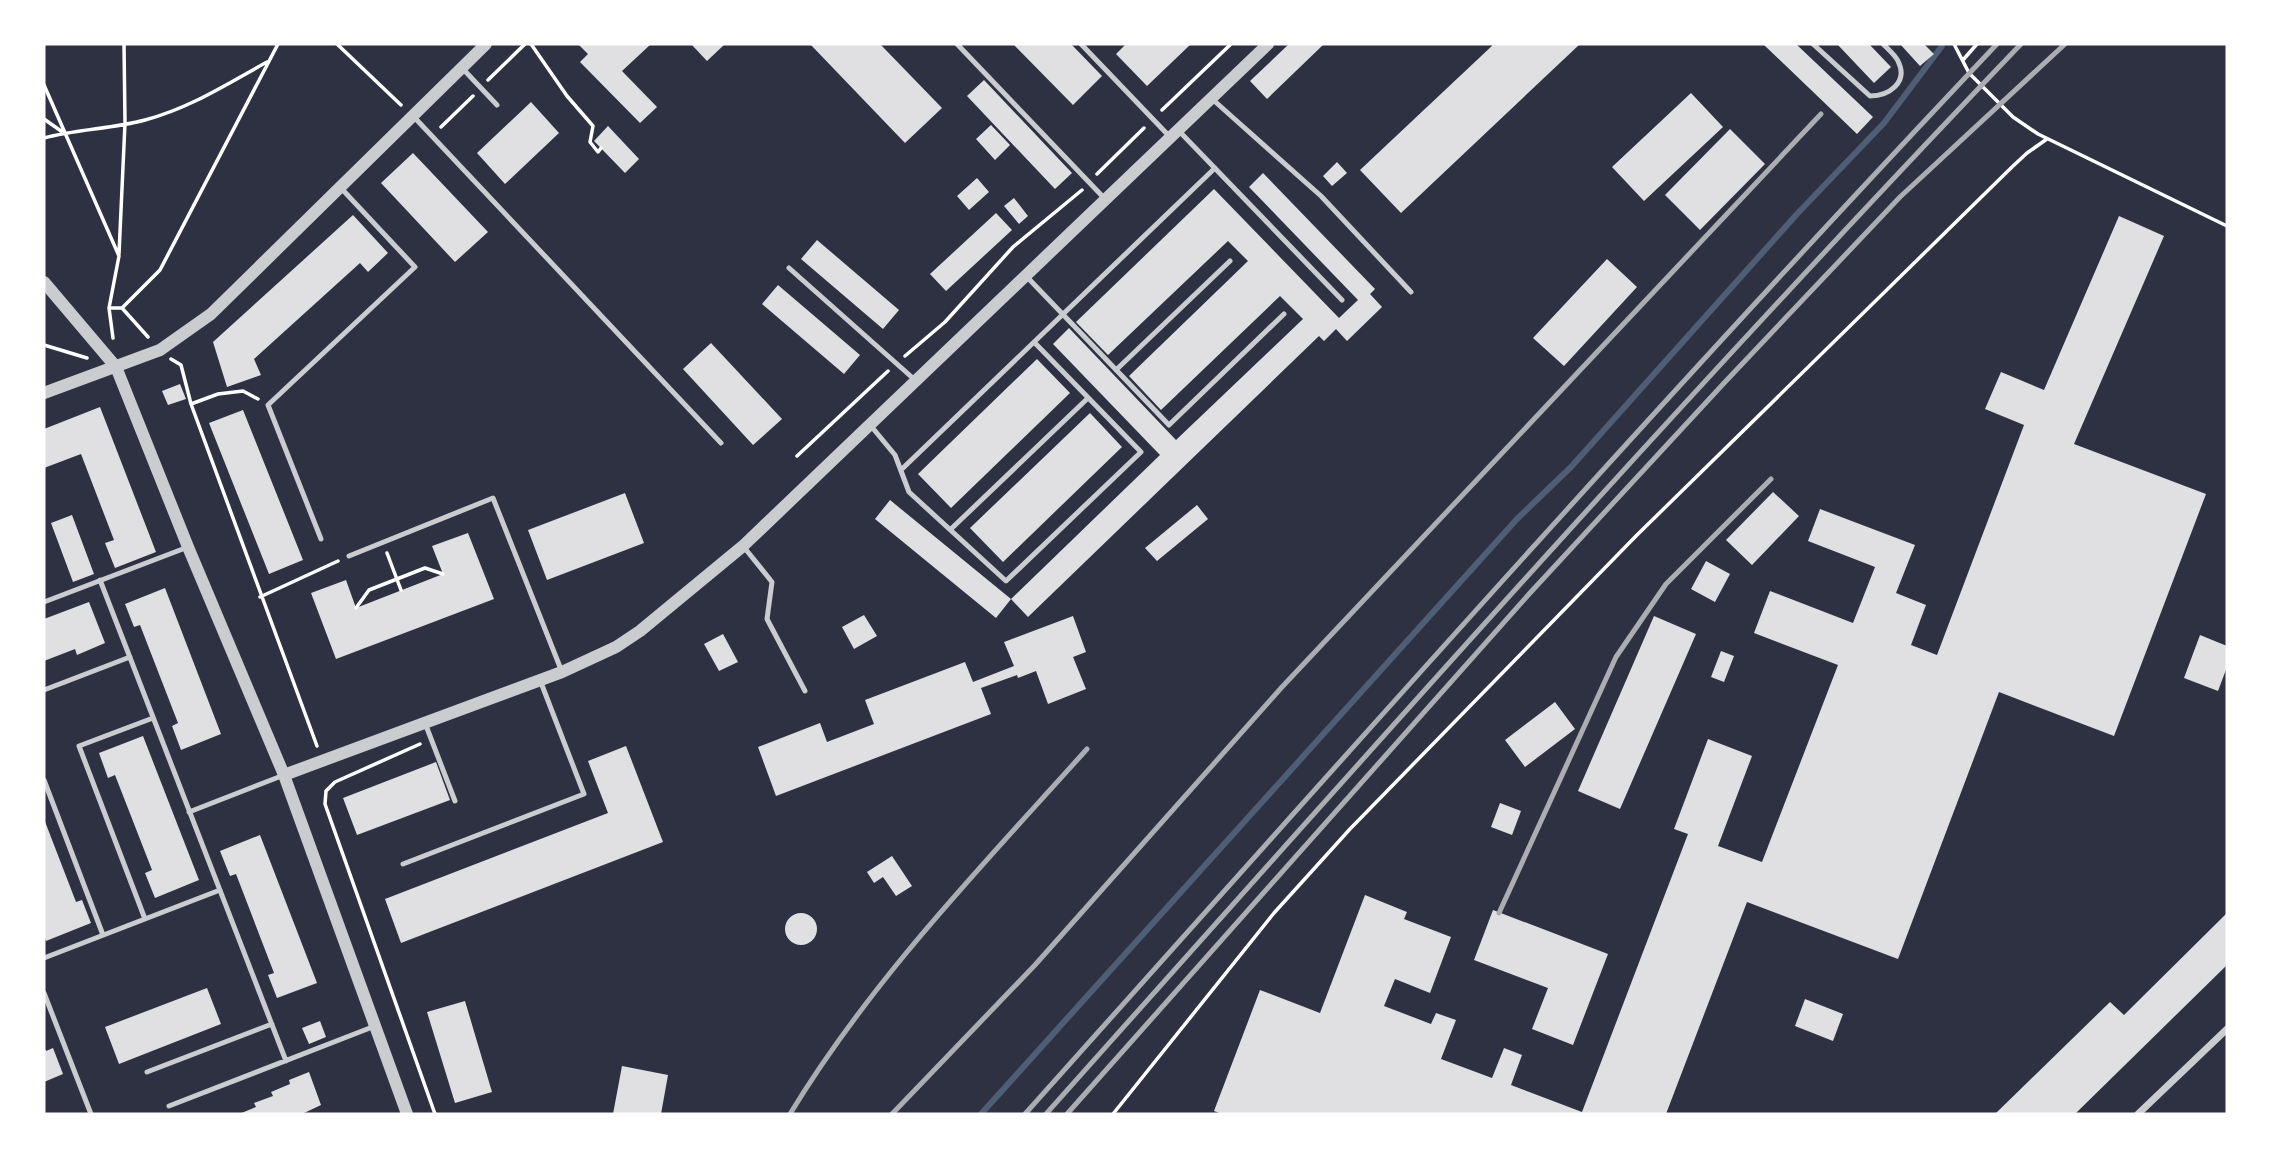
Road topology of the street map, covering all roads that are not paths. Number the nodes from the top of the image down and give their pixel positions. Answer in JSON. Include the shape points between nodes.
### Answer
{"nodes":[{"id":1,"x":486,"y":44,"type":"edge"},
{"id":2,"x":957,"y":44,"type":"edge"},
{"id":3,"x":1081,"y":44,"type":"edge"},
{"id":4,"x":1268,"y":44,"type":"edge"},
{"id":5,"x":1814,"y":44,"type":"edge"},
{"id":6,"x":1883,"y":44,"type":"edge"},
{"id":7,"x":462,"y":68,"type":"junction"},
{"id":8,"x":1211,"y":98,"type":"junction"},
{"id":9,"x":497,"y":105,"type":"dead end"},
{"id":10,"x":413,"y":116,"type":"junction"},
{"id":11,"x":1175,"y":134,"type":"junction"},
{"id":12,"x":1215,"y":168,"type":"junction"},
{"id":13,"x":340,"y":187,"type":"junction"},
{"id":14,"x":1106,"y":200,"type":"junction"},
{"id":15,"x":1230,"y":261,"type":"dead end"},
{"id":16,"x":789,"y":268,"type":"dead end"},
{"id":17,"x":1026,"y":277,"type":"junction"},
{"id":18,"x":44,"y":282,"type":"edge"},
{"id":19,"x":1411,"y":292,"type":"dead end"},
{"id":20,"x":1342,"y":300,"type":"dead end"},
{"id":21,"x":1063,"y":314,"type":"junction"},
{"id":22,"x":1284,"y":314,"type":"dead end"},
{"id":23,"x":1034,"y":342,"type":"junction"},
{"id":24,"x":116,"y":367,"type":"junction"},
{"id":25,"x":1116,"y":370,"type":"junction"},
{"id":26,"x":916,"y":381,"type":"junction"},
{"id":27,"x":44,"y":393,"type":"edge"},
{"id":28,"x":1088,"y":398,"type":"junction"},
{"id":29,"x":871,"y":425,"type":"junction"},
{"id":30,"x":721,"y":443,"type":"dead end"},
{"id":31,"x":902,"y":469,"type":"junction"},
{"id":32,"x":951,"y":529,"type":"junction"},
{"id":33,"x":321,"y":539,"type":"dead end"},
{"id":34,"x":743,"y":546,"type":"junction"},
{"id":35,"x":188,"y":547,"type":"junction"},
{"id":36,"x":349,"y":556,"type":"road end"},
{"id":37,"x":100,"y":580,"type":"junction"},
{"id":38,"x":44,"y":602,"type":"edge"},
{"id":39,"x":130,"y":657,"type":"junction"},
{"id":40,"x":562,"y":672,"type":"junction"},
{"id":41,"x":540,"y":680,"type":"junction"},
{"id":42,"x":44,"y":690,"type":"edge"},
{"id":43,"x":806,"y":691,"type":"dead end"},
{"id":44,"x":153,"y":718,"type":"junction"},
{"id":45,"x":425,"y":723,"type":"junction"},
{"id":46,"x":284,"y":775,"type":"junction"},
{"id":47,"x":44,"y":780,"type":"edge"},
{"id":48,"x":455,"y":801,"type":"dead end"},
{"id":49,"x":190,"y":812,"type":"junction"},
{"id":50,"x":404,"y":864,"type":"dead end"},
{"id":51,"x":220,"y":890,"type":"junction"},
{"id":52,"x":145,"y":919,"type":"junction"},
{"id":53,"x":103,"y":935,"type":"junction"},
{"id":54,"x":44,"y":958,"type":"edge"},
{"id":55,"x":44,"y":993,"type":"edge"},
{"id":56,"x":272,"y":1024,"type":"junction"},
{"id":57,"x":376,"y":1026,"type":"junction"},
{"id":58,"x":2227,"y":1029,"type":"edge"},
{"id":59,"x":286,"y":1061,"type":"junction"},
{"id":60,"x":147,"y":1072,"type":"dead end"},
{"id":61,"x":169,"y":1106,"type":"dead end"},
{"id":62,"x":91,"y":1114,"type":"edge"},
{"id":63,"x":407,"y":1114,"type":"edge"},
{"id":64,"x":2138,"y":1114,"type":"edge"}],
"edges":[{"from":1,"to":7,"type":"street"},
{"from":2,"to":14,"type":"lane"},
{"from":3,"to":11,"type":"lane","via":[[1153,119]]},
{"from":4,"to":8,"type":"street"},
{"from":5,"to":6,"type":"lane","via":[[1870,96],[1883,96],[1901,78],[1899,61]]},
{"from":7,"to":9,"type":"lane"},
{"from":7,"to":10,"type":"street"},
{"from":8,"to":11,"type":"street"},
{"from":8,"to":19,"type":"lane","via":[[1321,195]]},
{"from":10,"to":13,"type":"street"},
{"from":10,"to":30,"type":"lane"},
{"from":11,"to":12,"type":"lane"},
{"from":11,"to":14,"type":"street"},
{"from":12,"to":20,"type":"lane"},
{"from":12,"to":21,"type":"lane"},
{"from":13,"to":24,"type":"street","via":[[211,314],[160,351]]},
{"from":13,"to":33,"type":"lane","via":[[415,267],[268,405]]},
{"from":14,"to":17,"type":"street"},
{"from":15,"to":25,"type":"lane"},
{"from":16,"to":26,"type":"lane"},
{"from":17,"to":21,"type":"lane"},
{"from":17,"to":26,"type":"street"},
{"from":18,"to":24,"type":"street"},
{"from":21,"to":23,"type":"lane"},
{"from":21,"to":25,"type":"lane"},
{"from":22,"to":25,"type":"lane","via":[[1169,425]]},
{"from":23,"to":28,"type":"lane"},
{"from":23,"to":31,"type":"lane"},
{"from":24,"to":27,"type":"street"},
{"from":24,"to":35,"type":"street"},
{"from":26,"to":29,"type":"street"},
{"from":28,"to":32,"type":"lane"},
{"from":28,"to":32,"type":"lane","via":[[1141,452],[1006,582]]},
{"from":29,"to":31,"type":"lane"},
{"from":29,"to":34,"type":"street"},
{"from":31,"to":32,"type":"lane","via":[[909,492]]},
{"from":34,"to":40,"type":"street","via":[[640,631]]},
{"from":34,"to":43,"type":"lane","via":[[772,582],[767,619]]},
{"from":35,"to":37,"type":"lane"},
{"from":35,"to":46,"type":"street"},
{"from":36,"to":40,"type":"lane","via":[[493,498]]},
{"from":37,"to":38,"type":"lane"},
{"from":37,"to":39,"type":"lane"},
{"from":39,"to":42,"type":"lane"},
{"from":39,"to":44,"type":"lane"},
{"from":40,"to":41,"type":"street"},
{"from":41,"to":45,"type":"street"},
{"from":41,"to":50,"type":"lane","via":[[584,794]]},
{"from":44,"to":49,"type":"lane"},
{"from":44,"to":52,"type":"lane","via":[[79,746]]},
{"from":45,"to":46,"type":"street"},
{"from":45,"to":48,"type":"lane"},
{"from":46,"to":49,"type":"lane"},
{"from":46,"to":57,"type":"street"},
{"from":47,"to":53,"type":"lane"},
{"from":49,"to":51,"type":"lane"},
{"from":51,"to":52,"type":"lane"},
{"from":51,"to":56,"type":"lane"},
{"from":52,"to":53,"type":"lane"},
{"from":53,"to":54,"type":"lane"},
{"from":55,"to":62,"type":"lane"},
{"from":56,"to":59,"type":"lane"},
{"from":56,"to":60,"type":"lane"},
{"from":57,"to":59,"type":"lane"},
{"from":57,"to":63,"type":"street"},
{"from":58,"to":64,"type":"street"},
{"from":59,"to":61,"type":"lane"}]}
